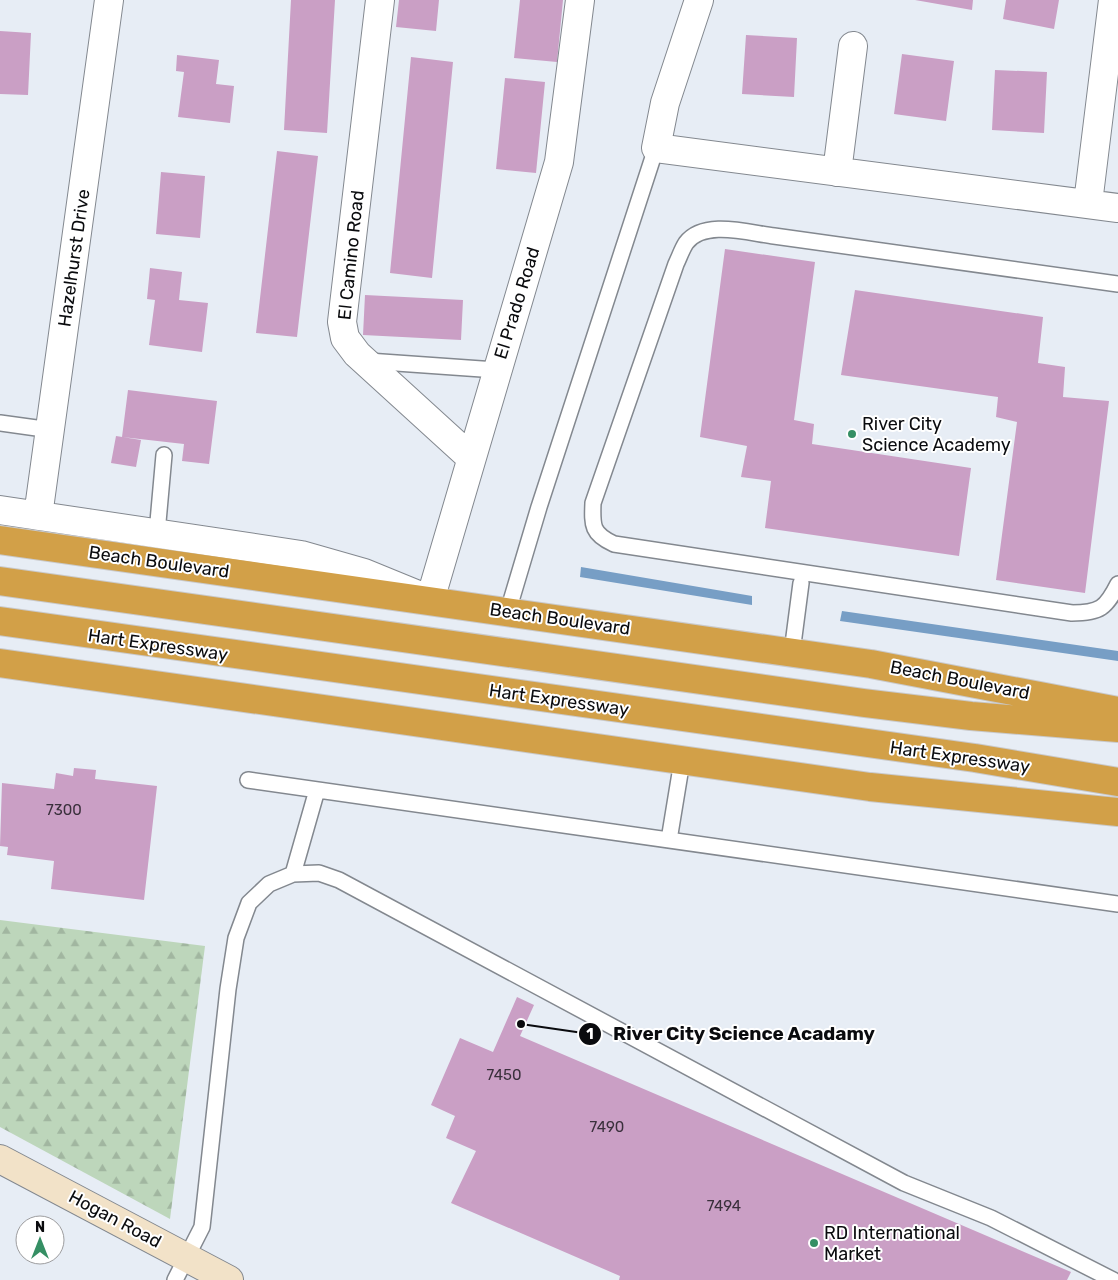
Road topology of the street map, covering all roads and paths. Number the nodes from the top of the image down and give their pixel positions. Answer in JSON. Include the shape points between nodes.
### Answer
{"nodes":[{"id":1,"x":109,"y":0,"type":"edge"},
{"id":2,"x":380,"y":0,"type":"edge"},
{"id":3,"x":580,"y":0,"type":"edge"},
{"id":4,"x":699,"y":0,"type":"edge"},
{"id":5,"x":1113,"y":0,"type":"edge"},
{"id":6,"x":853,"y":46,"type":"dead end"},
{"id":7,"x":656,"y":148,"type":"junction"},
{"id":8,"x":837,"y":172,"type":"junction"},
{"id":9,"x":1088,"y":204,"type":"junction"},
{"id":10,"x":1118,"y":208,"type":"edge"},
{"id":11,"x":1118,"y":284,"type":"edge"},
{"id":12,"x":365,"y":361,"type":"junction"},
{"id":13,"x":496,"y":370,"type":"junction"},
{"id":14,"x":0,"y":423,"type":"edge"},
{"id":15,"x":51,"y":430,"type":"junction"},
{"id":16,"x":164,"y":455,"type":"dead end"},
{"id":17,"x":470,"y":457,"type":"junction"},
{"id":18,"x":0,"y":510,"type":"edge"},
{"id":19,"x":38,"y":516,"type":"junction"},
{"id":20,"x":157,"y":533,"type":"junction"},
{"id":21,"x":0,"y":540,"type":"edge"},
{"id":22,"x":801,"y":578,"type":"junction"},
{"id":23,"x":0,"y":581,"type":"edge"},
{"id":24,"x":1118,"y":584,"type":"edge"},
{"id":25,"x":430,"y":600,"type":"junction"},
{"id":26,"x":508,"y":611,"type":"junction"},
{"id":27,"x":0,"y":621,"type":"edge"},
{"id":28,"x":792,"y":652,"type":"junction"},
{"id":29,"x":0,"y":663,"type":"edge"},
{"id":30,"x":1118,"y":711,"type":"edge"},
{"id":31,"x":1118,"y":728,"type":"edge"},
{"id":32,"x":682,"y":761,"type":"junction"},
{"id":33,"x":248,"y":780,"type":"dead end"},
{"id":34,"x":1118,"y":782,"type":"edge"},
{"id":35,"x":317,"y":790,"type":"junction"},
{"id":36,"x":1118,"y":812,"type":"edge"},
{"id":37,"x":669,"y":840,"type":"junction"},
{"id":38,"x":293,"y":874,"type":"junction"},
{"id":39,"x":1118,"y":904,"type":"edge"},
{"id":40,"x":0,"y":1159,"type":"edge"},
{"id":41,"x":181,"y":1269,"type":"edge"},
{"id":42,"x":229,"y":1280,"type":"edge"},
{"id":43,"x":1113,"y":1280,"type":"edge"}],
"edges":[{"from":1,"to":15,"type":"street","name":"Hazelhurst Drive"},
{"from":2,"to":12,"type":"street","name":"El Camino Road","via":[[342,322],[345,338]]},
{"from":3,"to":13,"type":"street","name":"El Prado Road","via":[[558,162]]},
{"from":4,"to":7,"type":"street","via":[[665,103]]},
{"from":5,"to":9,"type":"street"},
{"from":6,"to":8,"type":"street"},
{"from":7,"to":8,"type":"street"},
{"from":7,"to":26,"type":"lane"},
{"from":8,"to":9,"type":"street"},
{"from":9,"to":10,"type":"street"},
{"from":11,"to":22,"type":"lane","via":[[727,230],[698,233],[686,242],[593,503],[592,524],[600,537],[614,544]]},
{"from":12,"to":13,"type":"lane"},
{"from":12,"to":17,"type":"street","name":"El Camino Road"},
{"from":13,"to":17,"type":"street","name":"El Prado Road"},
{"from":14,"to":15,"type":"lane"},
{"from":15,"to":19,"type":"street","name":"Hazelhurst Drive"},
{"from":16,"to":20,"type":"lane"},
{"from":17,"to":25,"type":"street","name":"El Prado Road"},
{"from":18,"to":19,"type":"street"},
{"from":19,"to":20,"type":"street"},
{"from":20,"to":25,"type":"street","via":[[314,558],[377,578]]},
{"from":21,"to":25,"type":"highway","name":"Beach Boulevard"},
{"from":22,"to":24,"type":"lane","via":[[1072,613],[1099,610],[1109,601]]},
{"from":22,"to":28,"type":"lane"},
{"from":23,"to":31,"type":"highway","via":[[864,703]]},
{"from":25,"to":26,"type":"highway","name":"Beach Boulevard"},
{"from":26,"to":28,"type":"highway","name":"Beach Boulevard"},
{"from":27,"to":34,"type":"highway","name":"Hart Expressway","via":[[965,757]]},
{"from":28,"to":30,"type":"highway","name":"Beach Boulevard","via":[[939,676]]},
{"from":29,"to":32,"type":"highway"},
{"from":32,"to":36,"type":"highway","via":[[917,793]]},
{"from":32,"to":37,"type":"lane"},
{"from":33,"to":35,"type":"lane"},
{"from":35,"to":37,"type":"lane"},
{"from":35,"to":38,"type":"lane"},
{"from":37,"to":39,"type":"lane"},
{"from":38,"to":41,"type":"lane","via":[[269,884],[249,904],[236,938],[202,1227]]},
{"from":38,"to":43,"type":"lane","via":[[319,873],[339,880],[904,1182],[991,1218]]},
{"from":40,"to":41,"type":"main road","name":"Hogan Road"},
{"from":41,"to":42,"type":"main road","name":"Hogan Road"}]}
